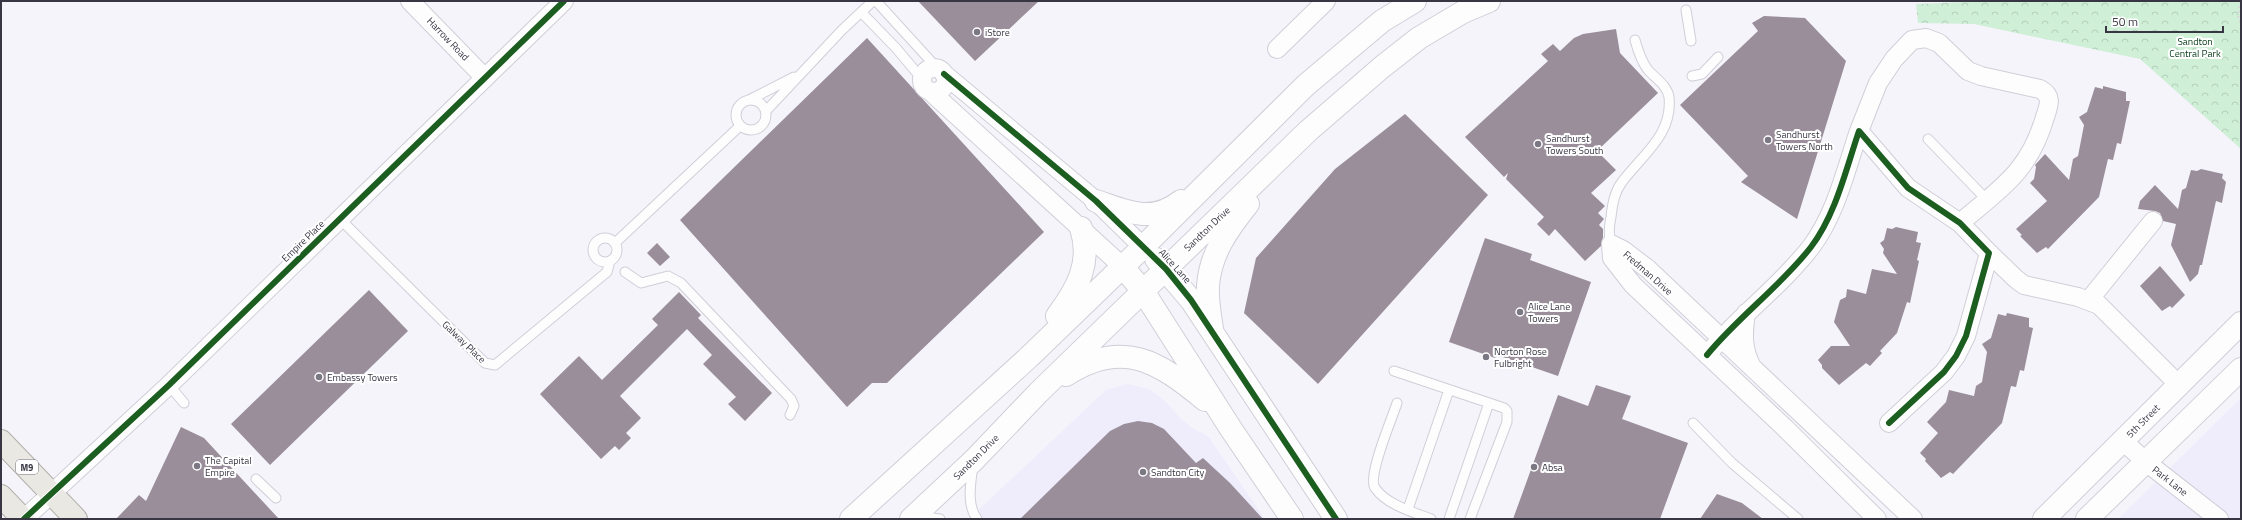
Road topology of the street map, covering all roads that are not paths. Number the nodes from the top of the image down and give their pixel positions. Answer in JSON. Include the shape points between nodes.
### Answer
{"nodes":[{"id":1,"x":410,"y":1,"type":"edge"},
{"id":2,"x":564,"y":1,"type":"edge"},
{"id":3,"x":874,"y":1,"type":"edge"},
{"id":4,"x":1326,"y":1,"type":"edge"},
{"id":5,"x":1415,"y":1,"type":"edge"},
{"id":6,"x":1489,"y":1,"type":"edge"},
{"id":7,"x":1686,"y":10,"type":"dead end"},
{"id":8,"x":861,"y":12,"type":"junction"},
{"id":9,"x":1635,"y":40,"type":"dead end"},
{"id":10,"x":1691,"y":41,"type":"dead end"},
{"id":11,"x":1277,"y":49,"type":"dead end"},
{"id":12,"x":1718,"y":57,"type":"dead end"},
{"id":13,"x":941,"y":71,"type":"junction"},
{"id":14,"x":798,"y":75,"type":"junction"},
{"id":15,"x":1692,"y":76,"type":"dead end"},
{"id":16,"x":485,"y":78,"type":"junction"},
{"id":17,"x":926,"y":85,"type":"junction"},
{"id":18,"x":749,"y":100,"type":"junction"},
{"id":19,"x":766,"y":111,"type":"junction"},
{"id":20,"x":740,"y":126,"type":"junction"},
{"id":21,"x":1308,"y":131,"type":"junction"},
{"id":22,"x":1859,"y":131,"type":"junction"},
{"id":23,"x":1928,"y":139,"type":"dead end"},
{"id":24,"x":1211,"y":178,"type":"junction"},
{"id":25,"x":1987,"y":200,"type":"junction"},
{"id":26,"x":1096,"y":201,"type":"junction"},
{"id":27,"x":340,"y":219,"type":"junction"},
{"id":28,"x":2153,"y":221,"type":"dead end"},
{"id":29,"x":1960,"y":223,"type":"junction"},
{"id":30,"x":1081,"y":228,"type":"junction"},
{"id":31,"x":615,"y":243,"type":"junction"},
{"id":32,"x":1611,"y":244,"type":"junction"},
{"id":33,"x":1143,"y":247,"type":"junction"},
{"id":34,"x":1990,"y":253,"type":"junction"},
{"id":35,"x":610,"y":261,"type":"junction"},
{"id":36,"x":1122,"y":266,"type":"junction"},
{"id":37,"x":1166,"y":269,"type":"junction"},
{"id":38,"x":625,"y":272,"type":"dead end"},
{"id":39,"x":1143,"y":291,"type":"junction"},
{"id":40,"x":2089,"y":300,"type":"junction"},
{"id":41,"x":1687,"y":308,"type":"junction"},
{"id":42,"x":1746,"y":313,"type":"junction"},
{"id":43,"x":1673,"y":323,"type":"junction"},
{"id":44,"x":2241,"y":323,"type":"edge"},
{"id":45,"x":1212,"y":333,"type":"junction"},
{"id":46,"x":1720,"y":339,"type":"junction"},
{"id":47,"x":1707,"y":355,"type":"junction"},
{"id":48,"x":1029,"y":357,"type":"junction"},
{"id":49,"x":1752,"y":368,"type":"junction"},
{"id":50,"x":2241,"y":369,"type":"edge"},
{"id":51,"x":1394,"y":370,"type":"dead end"},
{"id":52,"x":2180,"y":384,"type":"junction"},
{"id":53,"x":169,"y":385,"type":"junction"},
{"id":54,"x":1450,"y":390,"type":"junction"},
{"id":55,"x":1039,"y":392,"type":"junction"},
{"id":56,"x":184,"y":403,"type":"dead end"},
{"id":57,"x":1489,"y":403,"type":"junction"},
{"id":58,"x":1397,"y":404,"type":"dead end"},
{"id":59,"x":790,"y":416,"type":"dead end"},
{"id":60,"x":1693,"y":423,"type":"dead end"},
{"id":61,"x":1889,"y":423,"type":"dead end"},
{"id":62,"x":1231,"y":429,"type":"junction"},
{"id":63,"x":1,"y":441,"type":"edge"},
{"id":64,"x":2123,"y":441,"type":"junction"},
{"id":65,"x":974,"y":460,"type":"junction"},
{"id":66,"x":2146,"y":462,"type":"junction"},
{"id":67,"x":256,"y":479,"type":"dead end"},
{"id":68,"x":53,"y":493,"type":"junction"},
{"id":69,"x":1,"y":496,"type":"edge"},
{"id":70,"x":276,"y":498,"type":"dead end"},
{"id":71,"x":1411,"y":511,"type":"junction"},
{"id":72,"x":913,"y":517,"type":"edge"},
{"id":73,"x":1905,"y":517,"type":"edge"},
{"id":74,"x":23,"y":519,"type":"edge"},
{"id":75,"x":76,"y":519,"type":"edge"},
{"id":76,"x":851,"y":519,"type":"edge"},
{"id":77,"x":940,"y":519,"type":"edge"},
{"id":78,"x":977,"y":519,"type":"edge"},
{"id":79,"x":1292,"y":519,"type":"edge"},
{"id":80,"x":1336,"y":519,"type":"edge"},
{"id":81,"x":1432,"y":519,"type":"edge"},
{"id":82,"x":1449,"y":519,"type":"edge"},
{"id":83,"x":1470,"y":519,"type":"edge"},
{"id":84,"x":1798,"y":519,"type":"edge"},
{"id":85,"x":1877,"y":519,"type":"edge"},
{"id":86,"x":2044,"y":519,"type":"edge"},
{"id":87,"x":2087,"y":519,"type":"edge"},
{"id":88,"x":2219,"y":519,"type":"edge"}],
"edges":[{"from":1,"to":16,"type":"street","name":"Harrow Road"},
{"from":2,"to":16,"type":"street","name":"Empire Place"},
{"from":3,"to":8,"type":"lane"},
{"from":3,"to":13,"type":"lane"},
{"from":4,"to":11,"type":"street"},
{"from":5,"to":24,"type":"main road","via":[[1382,21],[1306,85]]},
{"from":6,"to":21,"type":"main road","name":"Sandton Drive","via":[[1463,12],[1419,38]]},
{"from":7,"to":10,"type":"lane"},
{"from":8,"to":14,"type":"lane"},
{"from":8,"to":17,"type":"lane","via":[[896,48]]},
{"from":9,"to":32,"type":"lane","via":[[1639,56],[1648,70],[1664,86],[1669,107],[1663,132],[1649,153],[1621,183],[1611,213],[1608,237]]},
{"from":12,"to":15,"type":"lane","via":[[1702,74]]},
{"from":13,"to":17,"type":"street","via":[[928,70]]},
{"from":13,"to":26,"type":"street","name":"Alice Lane"},
{"from":14,"to":18,"type":"lane"},
{"from":14,"to":19,"type":"lane"},
{"from":16,"to":27,"type":"street","name":"Empire Place"},
{"from":17,"to":30,"type":"street"},
{"from":18,"to":19,"type":"lane","via":[[761,103]]},
{"from":18,"to":20,"type":"lane","via":[[740,104],[736,112]]},
{"from":19,"to":20,"type":"lane","via":[[765,121],[758,128],[749,130]]},
{"from":20,"to":31,"type":"lane"},
{"from":21,"to":37,"type":"main road","name":"Sandton Drive"},
{"from":21,"to":45,"type":"main road","via":[[1233,222],[1219,246],[1211,267],[1208,288]]},
{"from":22,"to":25,"type":"street","via":[[1878,83],[1894,59],[1912,40],[1926,38],[1939,43],[1968,71],[1981,76],[2040,89],[2047,93],[2050,100],[2038,140],[2018,172]]},
{"from":22,"to":29,"type":"street","via":[[1908,188]]},
{"from":22,"to":42,"type":"street","via":[[1830,213],[1812,246]]},
{"from":23,"to":25,"type":"lane"},
{"from":24,"to":26,"type":"main road","via":[[1172,208],[1159,213],[1135,214]]},
{"from":24,"to":33,"type":"main road"},
{"from":25,"to":29,"type":"street"},
{"from":26,"to":33,"type":"street","name":"Alice Lane"},
{"from":27,"to":35,"type":"lane","name":"Galway Place","via":[[485,363],[491,366],[607,272]]},
{"from":27,"to":53,"type":"street","name":"Empire Place"},
{"from":28,"to":40,"type":"street"},
{"from":29,"to":34,"type":"street"},
{"from":30,"to":36,"type":"street"},
{"from":30,"to":48,"type":"main road","via":[[1086,251],[1083,275],[1077,288]]},
{"from":31,"to":35,"type":"lane","via":[[616,255]]},
{"from":31,"to":35,"type":"lane","via":[[605,237],[597,240],[592,246],[595,258],[602,262]]},
{"from":32,"to":41,"type":"street","name":"Fredman Drive","via":[[1648,270]]},
{"from":32,"to":43,"type":"street","name":"Fredman Drive","via":[[1612,258],[1620,270]]},
{"from":33,"to":36,"type":"main road"},
{"from":33,"to":37,"type":"main road","name":"Alice Lane"},
{"from":34,"to":40,"type":"street","via":[[2024,285]]},
{"from":34,"to":61,"type":"street","via":[[1966,336],[1956,356],[1944,372]]},
{"from":36,"to":39,"type":"main road"},
{"from":36,"to":48,"type":"main road"},
{"from":37,"to":39,"type":"main road","name":"Sandton Drive"},
{"from":37,"to":45,"type":"main road","name":"Alice Lane","via":[[1191,300]]},
{"from":38,"to":59,"type":"lane","via":[[641,283],[668,276],[681,283],[791,399],[794,406]]},
{"from":39,"to":55,"type":"main road","name":"Sandton Drive"},
{"from":39,"to":62,"type":"main road"},
{"from":40,"to":52,"type":"street","via":[[2099,305]]},
{"from":41,"to":43,"type":"street"},
{"from":41,"to":46,"type":"street","name":"Fredman Drive"},
{"from":42,"to":46,"type":"street"},
{"from":42,"to":49,"type":"street","via":[[1744,350]]},
{"from":43,"to":47,"type":"street","name":"Fredman Drive"},
{"from":44,"to":52,"type":"main road","name":"5th Street"},
{"from":45,"to":80,"type":"main road","name":"Alice Lane"},
{"from":46,"to":47,"type":"street"},
{"from":46,"to":49,"type":"street","name":"Fredman Drive"},
{"from":47,"to":85,"type":"street","name":"Fredman Drive"},
{"from":48,"to":76,"type":"main road"},
{"from":49,"to":73,"type":"street","name":"Fredman Drive"},
{"from":50,"to":66,"type":"main road"},
{"from":51,"to":54,"type":"lane"},
{"from":52,"to":64,"type":"main road","name":"5th Street"},
{"from":53,"to":56,"type":"lane"},
{"from":53,"to":68,"type":"street","name":"Empire Place"},
{"from":54,"to":57,"type":"lane"},
{"from":54,"to":71,"type":"lane"},
{"from":55,"to":62,"type":"main road","via":[[1070,372],[1092,362],[1127,356],[1151,362],[1170,372],[1207,401]]},
{"from":55,"to":65,"type":"main road","name":"Sandton Drive"},
{"from":57,"to":82,"type":"lane"},
{"from":57,"to":83,"type":"lane","via":[[1507,411],[1507,422]]},
{"from":58,"to":71,"type":"lane","via":[[1373,474],[1374,487],[1385,499]]},
{"from":60,"to":84,"type":"lane","via":[[1732,463]]},
{"from":62,"to":79,"type":"main road"},
{"from":63,"to":68,"type":"main road","number":"M9"},
{"from":64,"to":66,"type":"street","name":"Park Lane"},
{"from":64,"to":86,"type":"main road","name":"5th Street"},
{"from":65,"to":72,"type":"main road","name":"Sandton Drive"},
{"from":65,"to":78,"type":"lane","via":[[970,491],[973,514]]},
{"from":66,"to":87,"type":"main road"},
{"from":66,"to":88,"type":"street","name":"Park Lane"},
{"from":67,"to":70,"type":"lane"},
{"from":68,"to":74,"type":"street","name":"Empire Place"},
{"from":68,"to":75,"type":"main road","number":"M9"},
{"from":69,"to":74,"type":"main road"},
{"from":71,"to":81,"type":"lane"},
{"from":72,"to":77,"type":"lane"}]}
